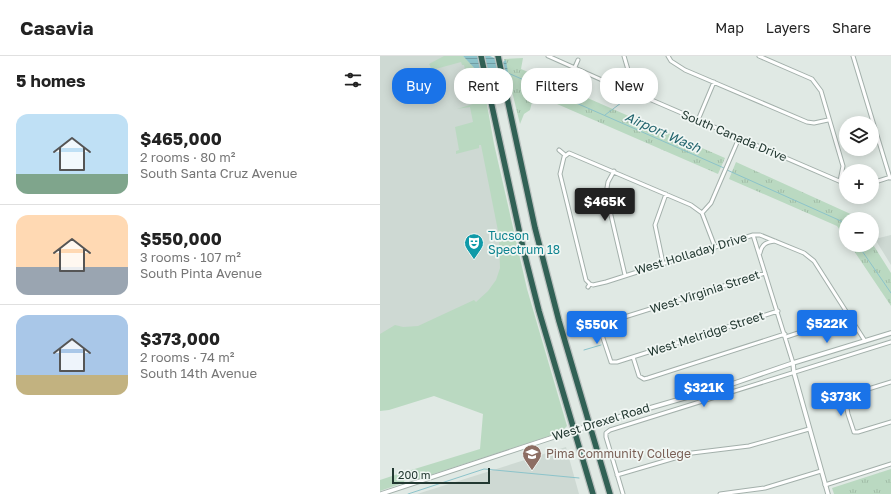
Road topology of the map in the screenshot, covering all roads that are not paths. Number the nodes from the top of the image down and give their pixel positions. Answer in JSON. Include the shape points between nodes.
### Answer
{"nodes":[{"id":1,"x":481,"y":56,"type":"edge"},
{"id":2,"x":548,"y":56,"type":"edge"},
{"id":3,"x":624,"y":56,"type":"edge"},
{"id":4,"x":668,"y":56,"type":"edge"},
{"id":5,"x":759,"y":56,"type":"edge"},
{"id":6,"x":853,"y":56,"type":"edge"},
{"id":7,"x":499,"y":58,"type":"edge"},
{"id":8,"x":578,"y":60,"type":"dead end"},
{"id":9,"x":575,"y":67,"type":"junction"},
{"id":10,"x":628,"y":68,"type":"edge"},
{"id":11,"x":600,"y":79,"type":"edge"},
{"id":12,"x":714,"y":82,"type":"junction"},
{"id":13,"x":658,"y":103,"type":"edge"},
{"id":14,"x":698,"y":120,"type":"junction"},
{"id":15,"x":828,"y":120,"type":"junction"},
{"id":16,"x":739,"y":138,"type":"junction"},
{"id":17,"x":559,"y":150,"type":"dead end"},
{"id":18,"x":566,"y":155,"type":"junction"},
{"id":19,"x":842,"y":164,"type":"edge"},
{"id":20,"x":614,"y":171,"type":"junction"},
{"id":21,"x":891,"y":178,"type":"edge"},
{"id":22,"x":839,"y":181,"type":"edge"},
{"id":23,"x":879,"y":181,"type":"edge"},
{"id":24,"x":666,"y":194,"type":"junction"},
{"id":25,"x":702,"y":213,"type":"junction"},
{"id":26,"x":753,"y":235,"type":"junction"},
{"id":27,"x":776,"y":241,"type":"junction"},
{"id":28,"x":714,"y":247,"type":"junction"},
{"id":29,"x":759,"y":255,"type":"junction"},
{"id":30,"x":663,"y":263,"type":"junction"},
{"id":31,"x":765,"y":273,"type":"junction"},
{"id":32,"x":625,"y":275,"type":"junction"},
{"id":33,"x":778,"y":311,"type":"junction"},
{"id":34,"x":850,"y":316,"type":"junction"},
{"id":35,"x":891,"y":333,"type":"edge"},
{"id":36,"x":785,"y":335,"type":"junction"},
{"id":37,"x":865,"y":341,"type":"junction"},
{"id":38,"x":891,"y":342,"type":"edge"},
{"id":39,"x":633,"y":357,"type":"junction"},
{"id":40,"x":610,"y":363,"type":"joint"},
{"id":41,"x":793,"y":363,"type":"junction"},
{"id":42,"x":794,"y":373,"type":"junction"},
{"id":43,"x":891,"y":382,"type":"edge"},
{"id":44,"x":841,"y":396,"type":"dead end"},
{"id":45,"x":845,"y":398,"type":"junction"},
{"id":46,"x":891,"y":422,"type":"edge"},
{"id":47,"x":809,"y":429,"type":"junction"},
{"id":48,"x":891,"y":464,"type":"edge"},
{"id":49,"x":821,"y":471,"type":"junction"},
{"id":50,"x":617,"y":475,"type":"junction"},
{"id":51,"x":825,"y":485,"type":"junction"},
{"id":52,"x":381,"y":494,"type":"edge"},
{"id":53,"x":593,"y":494,"type":"edge"},
{"id":54,"x":610,"y":494,"type":"edge"},
{"id":55,"x":623,"y":494,"type":"edge"},
{"id":56,"x":720,"y":494,"type":"edge"},
{"id":57,"x":828,"y":494,"type":"edge"}],
"edges":[{"from":1,"to":53,"type":"highway","via":[[532,283]]},
{"from":2,"to":9,"type":"street"},
{"from":3,"to":10,"type":"street","name":"South Canada Drive"},
{"from":4,"to":12,"type":"street","via":[[677,65]]},
{"from":5,"to":15,"type":"street","via":[[812,79],[821,91]]},
{"from":6,"to":21,"type":"street"},
{"from":7,"to":54,"type":"highway","via":[[521,168],[559,321]]},
{"from":8,"to":9,"type":"street"},
{"from":9,"to":11,"type":"street"},
{"from":12,"to":14,"type":"street"},
{"from":12,"to":15,"type":"street","via":[[807,122]]},
{"from":13,"to":14,"type":"street","name":"South Canada Drive"},
{"from":14,"to":16,"type":"street","name":"South Canada Drive"},
{"from":15,"to":19,"type":"street"},
{"from":16,"to":22,"type":"street","name":"South Canada Drive"},
{"from":16,"to":25,"type":"street","via":[[711,203]]},
{"from":17,"to":18,"type":"street"},
{"from":18,"to":20,"type":"street","via":[[573,153]]},
{"from":18,"to":32,"type":"street","name":"West Holladay Drive","via":[[560,174],[586,280],[589,285],[596,285]]},
{"from":20,"to":24,"type":"street"},
{"from":20,"to":32,"type":"street","via":[[608,182],[606,194]]},
{"from":21,"to":23,"type":"street"},
{"from":24,"to":25,"type":"street","via":[[691,204]]},
{"from":24,"to":30,"type":"street","via":[[655,225]]},
{"from":25,"to":28,"type":"street"},
{"from":26,"to":27,"type":"street","name":"West Holladay Drive"},
{"from":26,"to":28,"type":"street","name":"West Holladay Drive"},
{"from":26,"to":29,"type":"street"},
{"from":27,"to":29,"type":"street","via":[[762,245]]},
{"from":27,"to":34,"type":"street","name":"West Holladay Drive","via":[[804,253],[814,261]]},
{"from":28,"to":30,"type":"street","name":"West Holladay Drive"},
{"from":29,"to":31,"type":"street"},
{"from":30,"to":32,"type":"street","name":"West Holladay Drive"},
{"from":31,"to":33,"type":"street"},
{"from":31,"to":40,"type":"street","name":"West Virginia Street","via":[[600,326]]},
{"from":33,"to":36,"type":"street"},
{"from":33,"to":39,"type":"street","name":"West Melridge Street"},
{"from":34,"to":36,"type":"street"},
{"from":34,"to":37,"type":"street","name":"West Holladay Drive"},
{"from":35,"to":37,"type":"street","name":"West Drexel Road"},
{"from":36,"to":39,"type":"street","via":[[640,380]]},
{"from":36,"to":41,"type":"street"},
{"from":37,"to":41,"type":"street","name":"West Drexel Road"},
{"from":38,"to":42,"type":"street","name":"West Drexel Road"},
{"from":39,"to":40,"type":"street","name":"West Melridge Street"},
{"from":41,"to":42,"type":"street"},
{"from":41,"to":52,"type":"street","name":"West Drexel Road","bridge":true,"via":[[729,385],[563,434]]},
{"from":42,"to":47,"type":"street"},
{"from":42,"to":50,"type":"street","name":"West Drexel Road","via":[[610,430],[606,437]]},
{"from":43,"to":45,"type":"street"},
{"from":44,"to":45,"type":"street"},
{"from":45,"to":46,"type":"street","via":[[853,433]]},
{"from":47,"to":49,"type":"street"},
{"from":47,"to":50,"type":"street","via":[[749,446],[692,453]]},
{"from":48,"to":51,"type":"street"},
{"from":49,"to":51,"type":"street"},
{"from":49,"to":56,"type":"street","via":[[765,488]]},
{"from":50,"to":55,"type":"street"},
{"from":51,"to":57,"type":"street"}]}
